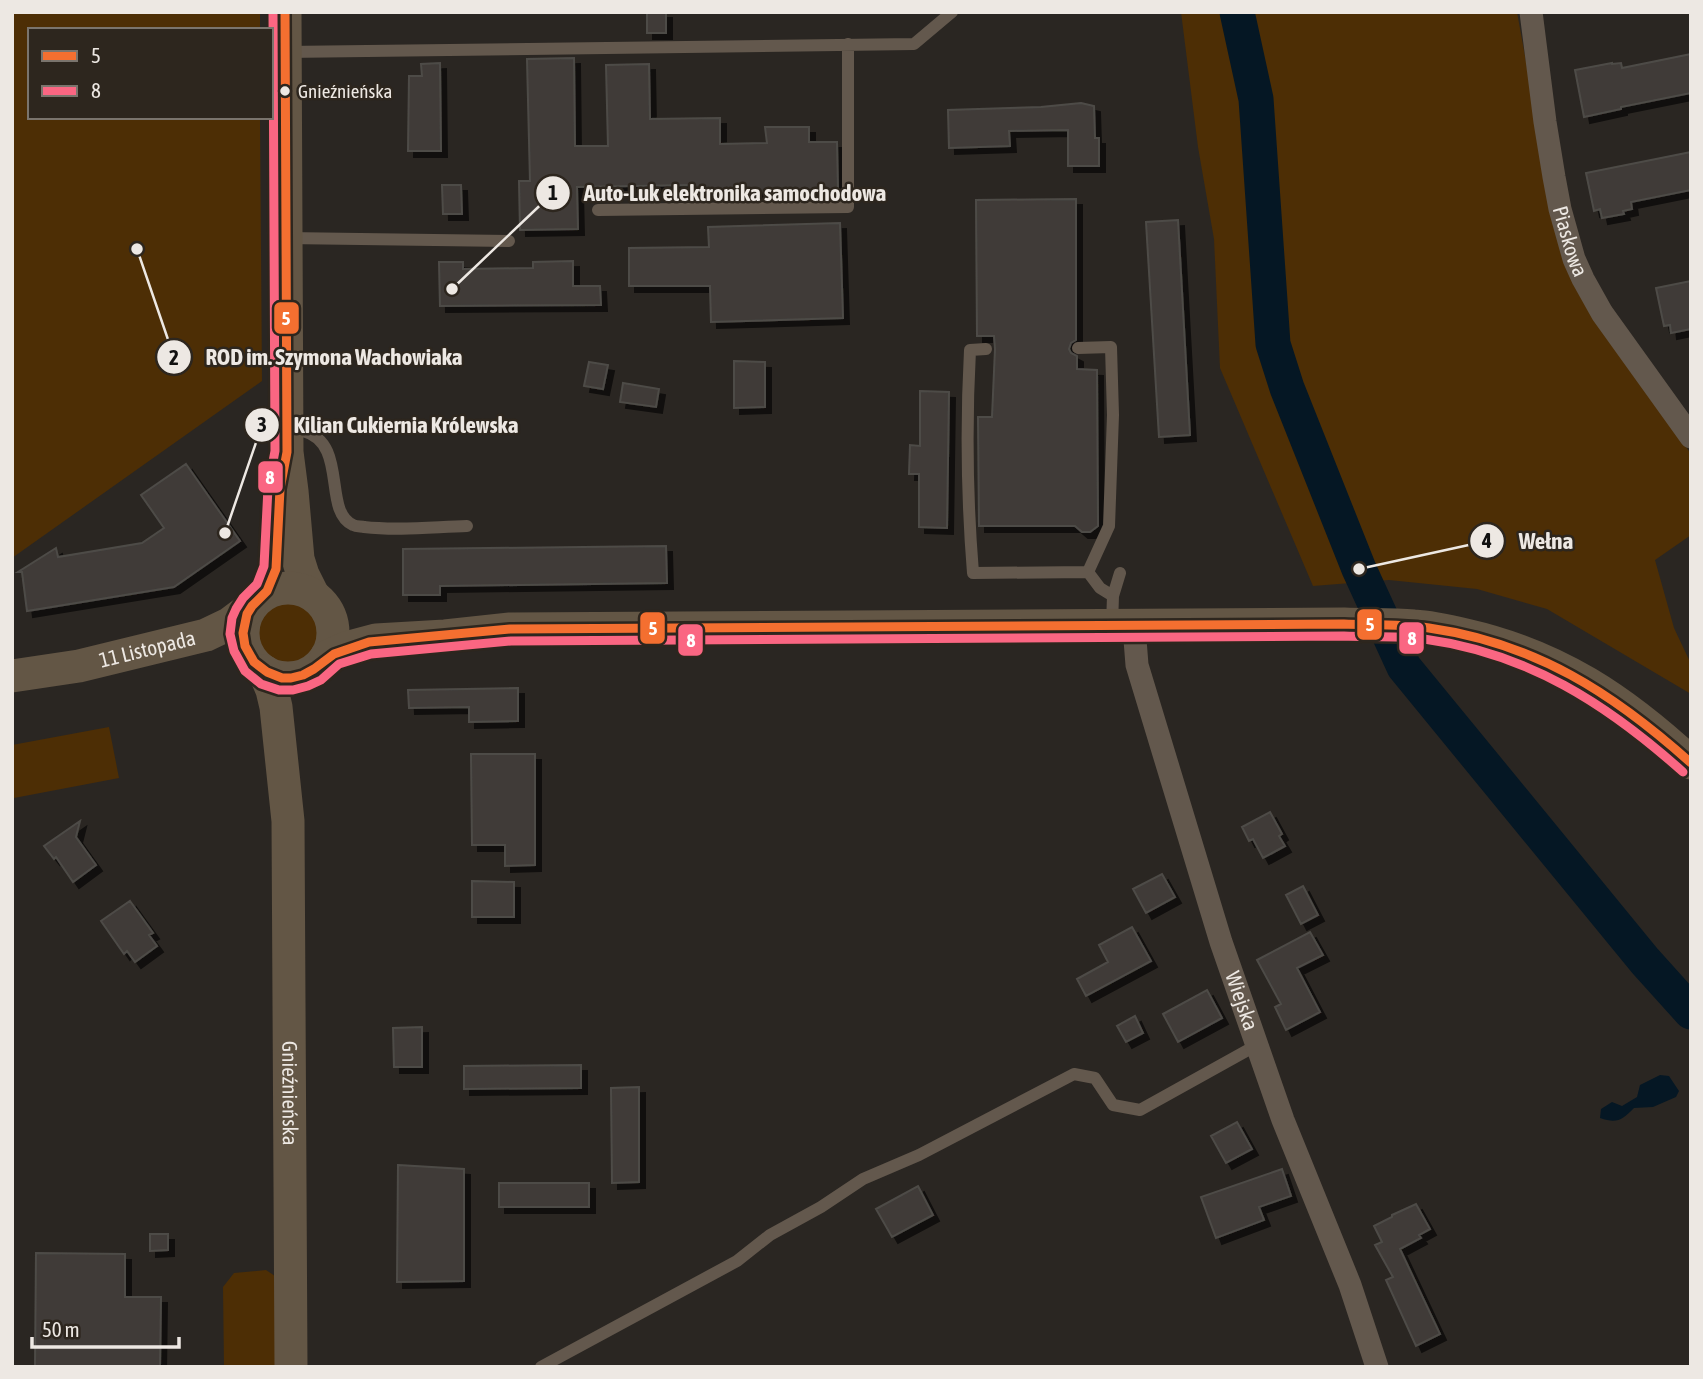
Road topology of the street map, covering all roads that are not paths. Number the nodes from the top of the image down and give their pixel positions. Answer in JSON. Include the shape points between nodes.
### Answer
{"nodes":[{"id":1,"x":285,"y":12,"type":"edge"},
{"id":2,"x":952,"y":12,"type":"edge"},
{"id":3,"x":1531,"y":12,"type":"edge"},
{"id":4,"x":848,"y":44,"type":"junction"},
{"id":5,"x":285,"y":52,"type":"junction"},
{"id":6,"x":598,"y":210,"type":"dead end"},
{"id":7,"x":286,"y":238,"type":"junction"},
{"id":8,"x":509,"y":241,"type":"dead end"},
{"id":9,"x":1078,"y":348,"type":"dead end"},
{"id":10,"x":986,"y":349,"type":"dead end"},
{"id":11,"x":1691,"y":437,"type":"edge"},
{"id":12,"x":287,"y":440,"type":"junction"},
{"id":13,"x":467,"y":526,"type":"dead end"},
{"id":14,"x":1088,"y":572,"type":"junction"},
{"id":15,"x":1119,"y":573,"type":"dead end"},
{"id":16,"x":257,"y":601,"type":"junction"},
{"id":17,"x":320,"y":603,"type":"junction"},
{"id":18,"x":1119,"y":616,"type":"junction"},
{"id":19,"x":510,"y":629,"type":"junction"},
{"id":20,"x":256,"y":663,"type":"junction"},
{"id":21,"x":79,"y":666,"type":"junction"},
{"id":22,"x":316,"y":666,"type":"junction"},
{"id":23,"x":12,"y":676,"type":"edge"},
{"id":24,"x":1691,"y":764,"type":"edge"},
{"id":25,"x":288,"y":821,"type":"junction"},
{"id":26,"x":1257,"y":1045,"type":"junction"},
{"id":27,"x":291,"y":1367,"type":"edge"},
{"id":28,"x":541,"y":1367,"type":"edge"},
{"id":29,"x":1377,"y":1367,"type":"edge"}],
"edges":[{"from":1,"to":5,"type":"main road"},
{"from":2,"to":4,"type":"lane","via":[[914,44]]},
{"from":3,"to":11,"type":"street","name":"Piaskowa","via":[[1554,177],[1574,259],[1602,313]]},
{"from":4,"to":5,"type":"lane"},
{"from":4,"to":6,"type":"lane","via":[[848,207]]},
{"from":5,"to":7,"type":"main road"},
{"from":7,"to":8,"type":"lane"},
{"from":7,"to":12,"type":"main road"},
{"from":9,"to":14,"type":"lane","via":[[1111,347],[1108,526]]},
{"from":10,"to":14,"type":"lane","via":[[970,350],[973,573]]},
{"from":12,"to":13,"type":"lane","via":[[303,430],[323,443],[338,505],[353,525]]},
{"from":12,"to":16,"type":"main road","via":[[275,573]]},
{"from":12,"to":17,"type":"main road","via":[[298,559]]},
{"from":14,"to":18,"type":"lane"},
{"from":15,"to":18,"type":"lane"},
{"from":16,"to":17,"type":"main road","via":[[289,587],[302,589]]},
{"from":16,"to":20,"type":"main road","via":[[242,632]]},
{"from":16,"to":21,"type":"main road","name":"11 Listopada","via":[[229,624],[206,635]]},
{"from":17,"to":19,"type":"main road","via":[[346,619]]},
{"from":17,"to":22,"type":"main road","via":[[332,622],[333,634],[331,646]]},
{"from":18,"to":19,"type":"main road"},
{"from":18,"to":24,"type":"main road","via":[[1414,626],[1495,642],[1565,669],[1606,694]]},
{"from":18,"to":26,"type":"street","name":"Wiejska"},
{"from":19,"to":22,"type":"main road","via":[[376,640],[346,648]]},
{"from":20,"to":21,"type":"main road","name":"11 Listopada","via":[[209,654]]},
{"from":20,"to":22,"type":"main road","via":[[285,678]]},
{"from":20,"to":25,"type":"main road","name":"Gnieźnieńska","via":[[276,707]]},
{"from":21,"to":23,"type":"main road","name":"11 Listopada"},
{"from":22,"to":25,"type":"main road","name":"Gnieźnieńska","via":[[300,692]]},
{"from":25,"to":27,"type":"main road","name":"Gnieźnieńska"},
{"from":26,"to":28,"type":"lane","via":[[1140,1110],[1113,1105],[1095,1078],[1074,1074],[863,1179],[770,1235],[737,1261]]},
{"from":26,"to":29,"type":"street","name":"Wiejska"}]}
